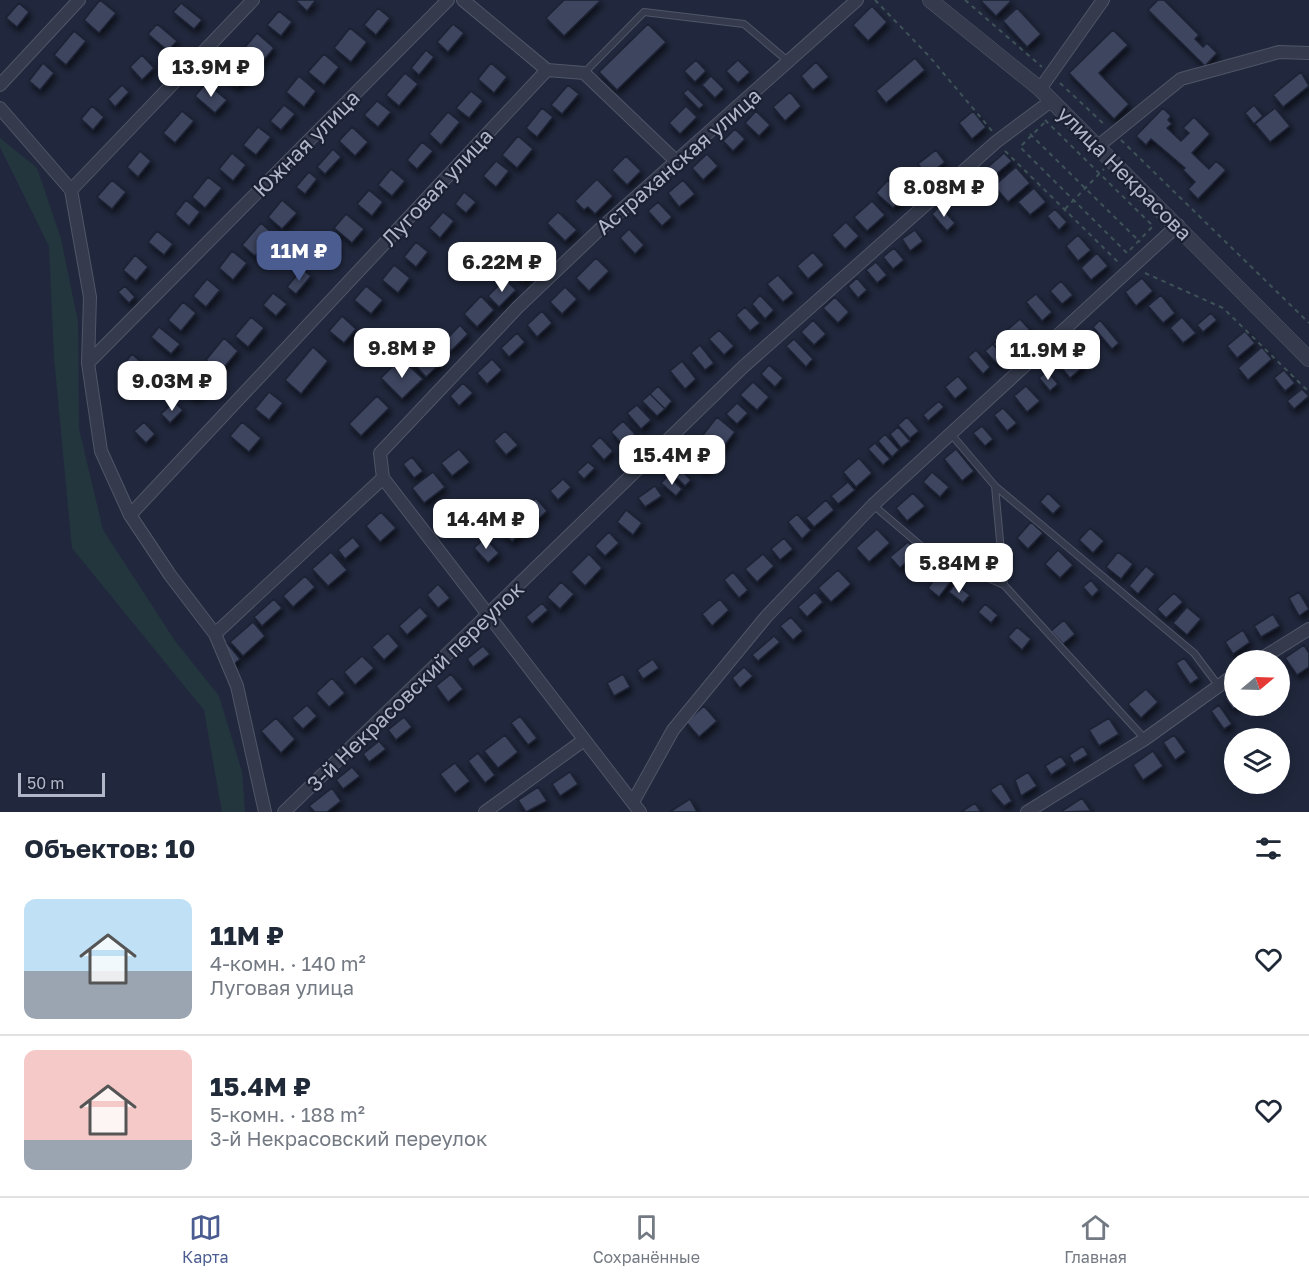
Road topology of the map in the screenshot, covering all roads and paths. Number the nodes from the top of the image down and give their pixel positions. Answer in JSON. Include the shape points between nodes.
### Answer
{"nodes":[{"id":1,"x":79,"y":0,"type":"edge"},
{"id":2,"x":253,"y":0,"type":"edge"},
{"id":3,"x":448,"y":0,"type":"edge"},
{"id":4,"x":463,"y":0,"type":"edge"},
{"id":5,"x":857,"y":0,"type":"edge"},
{"id":6,"x":875,"y":0,"type":"edge"},
{"id":7,"x":930,"y":0,"type":"edge"},
{"id":8,"x":965,"y":0,"type":"edge"},
{"id":9,"x":1103,"y":0,"type":"edge"},
{"id":10,"x":1309,"y":53,"type":"edge"},
{"id":11,"x":789,"y":62,"type":"junction"},
{"id":12,"x":547,"y":70,"type":"junction"},
{"id":13,"x":584,"y":73,"type":"junction"},
{"id":14,"x":1051,"y":74,"type":"junction"},
{"id":15,"x":0,"y":85,"type":"edge"},
{"id":16,"x":1040,"y":89,"type":"junction"},
{"id":17,"x":1051,"y":101,"type":"junction"},
{"id":18,"x":0,"y":108,"type":"edge"},
{"id":19,"x":1114,"y":134,"type":"junction"},
{"id":20,"x":1031,"y":136,"type":"junction"},
{"id":21,"x":996,"y":142,"type":"junction"},
{"id":22,"x":1098,"y":147,"type":"junction"},
{"id":23,"x":676,"y":161,"type":"junction"},
{"id":24,"x":1100,"y":174,"type":"junction"},
{"id":25,"x":1085,"y":188,"type":"junction"},
{"id":26,"x":71,"y":190,"type":"junction"},
{"id":27,"x":1074,"y":200,"type":"junction"},
{"id":28,"x":1065,"y":209,"type":"junction"},
{"id":29,"x":1178,"y":225,"type":"junction"},
{"id":30,"x":1139,"y":241,"type":"junction"},
{"id":31,"x":1149,"y":251,"type":"junction"},
{"id":32,"x":1129,"y":268,"type":"junction"},
{"id":33,"x":1309,"y":323,"type":"edge"},
{"id":34,"x":1309,"y":359,"type":"edge"},
{"id":35,"x":88,"y":363,"type":"junction"},
{"id":36,"x":1309,"y":392,"type":"edge"},
{"id":37,"x":951,"y":434,"type":"junction"},
{"id":38,"x":382,"y":478,"type":"junction"},
{"id":39,"x":995,"y":486,"type":"junction"},
{"id":40,"x":873,"y":505,"type":"junction"},
{"id":41,"x":130,"y":515,"type":"junction"},
{"id":42,"x":1004,"y":585,"type":"junction"},
{"id":43,"x":489,"y":615,"type":"junction"},
{"id":44,"x":1309,"y":629,"type":"edge"},
{"id":45,"x":214,"y":634,"type":"junction"},
{"id":46,"x":1274,"y":650,"type":"edge"},
{"id":47,"x":1224,"y":681,"type":"edge"},
{"id":48,"x":1218,"y":685,"type":"junction"},
{"id":49,"x":1145,"y":739,"type":"junction"},
{"id":50,"x":584,"y":740,"type":"junction"},
{"id":51,"x":636,"y":807,"type":"edge"},
{"id":52,"x":265,"y":812,"type":"edge"},
{"id":53,"x":284,"y":812,"type":"edge"},
{"id":54,"x":485,"y":812,"type":"edge"},
{"id":55,"x":1027,"y":812,"type":"edge"}],
"edges":[{"from":1,"to":15,"type":"street"},
{"from":2,"to":26,"type":"street"},
{"from":3,"to":35,"type":"street","name":"Южная улица"},
{"from":4,"to":12,"type":"street"},
{"from":5,"to":11,"type":"street","name":"Астраханская улица"},
{"from":6,"to":21,"type":"path","via":[[993,131]]},
{"from":7,"to":16,"type":"street","name":"улица Некрасова"},
{"from":8,"to":14,"type":"path"},
{"from":9,"to":14,"type":"street"},
{"from":10,"to":19,"type":"street","via":[[1279,52],[1181,79]]},
{"from":11,"to":13,"type":"lane","via":[[744,24],[644,12]]},
{"from":11,"to":23,"type":"street","name":"Астраханская улица"},
{"from":12,"to":13,"type":"street"},
{"from":12,"to":41,"type":"street","name":"Луговая улица"},
{"from":13,"to":23,"type":"street"},
{"from":14,"to":16,"type":"street"},
{"from":14,"to":19,"type":"path"},
{"from":16,"to":17,"type":"street","name":"улица Некрасова"},
{"from":17,"to":21,"type":"street","name":"3-й Некрасовский переулок"},
{"from":17,"to":22,"type":"street","name":"улица Некрасова"},
{"from":18,"to":26,"type":"street"},
{"from":19,"to":22,"type":"street"},
{"from":19,"to":33,"type":"path"},
{"from":20,"to":24,"type":"path","via":[[1046,121]]},
{"from":20,"to":25,"type":"path"},
{"from":20,"to":27,"type":"path","via":[[1020,147]]},
{"from":21,"to":28,"type":"path"},
{"from":21,"to":43,"type":"street","name":"3-й Некрасовский переулок","via":[[743,367]]},
{"from":22,"to":29,"type":"street","name":"улица Некрасова"},
{"from":23,"to":38,"type":"street","name":"Астраханская улица","via":[[518,307],[380,453]]},
{"from":24,"to":25,"type":"path"},
{"from":24,"to":30,"type":"path","via":[[1154,226]]},
{"from":25,"to":27,"type":"path"},
{"from":25,"to":30,"type":"path"},
{"from":26,"to":35,"type":"street","via":[[90,297]]},
{"from":27,"to":28,"type":"path"},
{"from":27,"to":30,"type":"path","via":[[1127,253]]},
{"from":28,"to":32,"type":"path"},
{"from":29,"to":31,"type":"street"},
{"from":29,"to":34,"type":"street","name":"улица Некрасова"},
{"from":30,"to":31,"type":"path"},
{"from":31,"to":32,"type":"street"},
{"from":32,"to":36,"type":"path","via":[[1223,308]]},
{"from":32,"to":37,"type":"street"},
{"from":35,"to":41,"type":"street","via":[[101,451]]},
{"from":37,"to":39,"type":"lane"},
{"from":37,"to":40,"type":"street"},
{"from":38,"to":43,"type":"street"},
{"from":38,"to":45,"type":"street"},
{"from":39,"to":42,"type":"lane"},
{"from":39,"to":48,"type":"lane","via":[[1194,653]]},
{"from":40,"to":42,"type":"lane","via":[[927,551]]},
{"from":40,"to":51,"type":"street","via":[[766,617],[673,730]]},
{"from":41,"to":45,"type":"street"},
{"from":42,"to":49,"type":"lane"},
{"from":43,"to":50,"type":"street"},
{"from":43,"to":53,"type":"street","name":"3-й Некрасовский переулок"},
{"from":44,"to":46,"type":"street"},
{"from":45,"to":52,"type":"street","via":[[237,686]]},
{"from":47,"to":48,"type":"street"},
{"from":48,"to":49,"type":"street"},
{"from":49,"to":55,"type":"street"},
{"from":50,"to":51,"type":"street"},
{"from":50,"to":54,"type":"street"}]}
